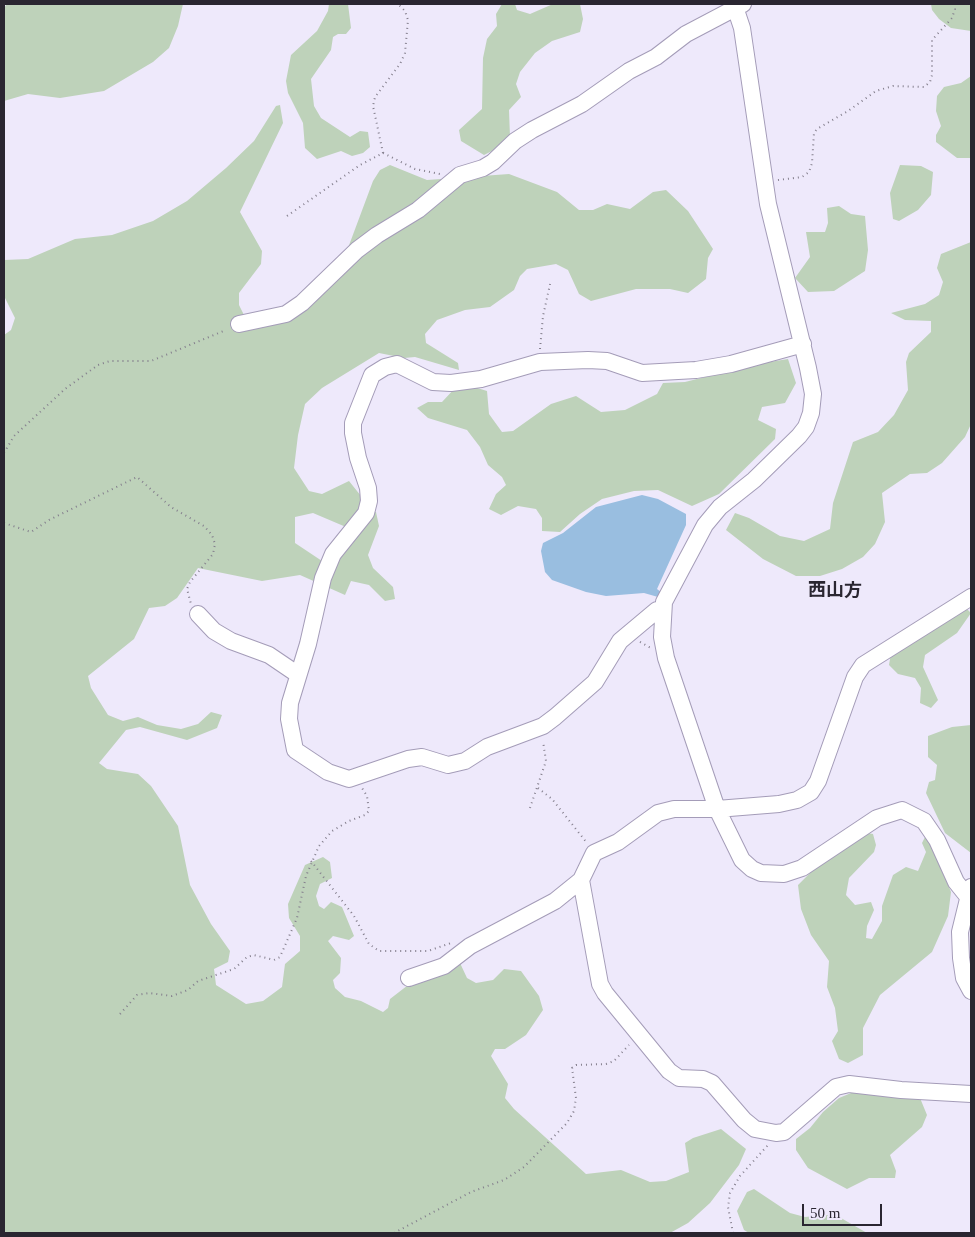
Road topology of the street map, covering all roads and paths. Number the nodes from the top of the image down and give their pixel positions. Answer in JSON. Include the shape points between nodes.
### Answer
{"nodes":[{"id":1,"x":398,"y":4,"type":"edge"},
{"id":2,"x":954,"y":4,"type":"edge"},
{"id":3,"x":738,"y":5,"type":"edge"},
{"id":4,"x":383,"y":153,"type":"junction"},
{"id":5,"x":460,"y":175,"type":"junction"},
{"id":6,"x":764,"y":180,"type":"junction"},
{"id":7,"x":287,"y":216,"type":"dead end"},
{"id":8,"x":551,"y":280,"type":"dead end"},
{"id":9,"x":239,"y":324,"type":"joint"},
{"id":10,"x":803,"y":344,"type":"junction"},
{"id":11,"x":540,"y":362,"type":"junction"},
{"id":12,"x":4,"y":453,"type":"edge"},
{"id":13,"x":4,"y":523,"type":"edge"},
{"id":14,"x":971,"y":597,"type":"edge"},
{"id":15,"x":665,"y":602,"type":"junction"},
{"id":16,"x":198,"y":614,"type":"joint"},
{"id":17,"x":628,"y":634,"type":"junction"},
{"id":18,"x":666,"y":658,"type":"junction"},
{"id":19,"x":297,"y":674,"type":"junction"},
{"id":20,"x":543,"y":726,"type":"junction"},
{"id":21,"x":356,"y":777,"type":"junction"},
{"id":22,"x":538,"y":788,"type":"junction"},
{"id":23,"x":530,"y":808,"type":"dead end"},
{"id":24,"x":717,"y":809,"type":"junction"},
{"id":25,"x":594,"y":853,"type":"junction"},
{"id":26,"x":311,"y":861,"type":"junction"},
{"id":27,"x":581,"y":880,"type":"junction"},
{"id":28,"x":970,"y":892,"type":"edge"},
{"id":29,"x":455,"y":942,"type":"dead end"},
{"id":30,"x":409,"y":978,"type":"dead end"},
{"id":31,"x":971,"y":991,"type":"edge"},
{"id":32,"x":120,"y":1014,"type":"dead end"},
{"id":33,"x":639,"y":1033,"type":"junction"},
{"id":34,"x":971,"y":1094,"type":"edge"},
{"id":35,"x":776,"y":1133,"type":"junction"},
{"id":36,"x":394,"y":1233,"type":"edge"},
{"id":37,"x":733,"y":1233,"type":"edge"}],
"edges":[{"from":1,"to":4,"type":"path","via":[[408,20],[405,53],[375,97],[373,106]]},
{"from":2,"to":6,"type":"path","via":[[952,18],[932,40],[930,82],[924,87],[893,86],[876,91],[817,129],[809,172],[802,177]]},
{"from":3,"to":5,"type":"street","via":[[686,34],[582,104],[514,141],[488,165]]},
{"from":3,"to":6,"type":"street"},
{"from":4,"to":5,"type":"path","via":[[415,169]]},
{"from":4,"to":7,"type":"path"},
{"from":5,"to":9,"type":"street","via":[[418,210],[357,250],[302,304],[286,314]]},
{"from":6,"to":10,"type":"street"},
{"from":8,"to":11,"type":"path","via":[[543,316]]},
{"from":9,"to":12,"type":"path","via":[[151,361],[98,365],[65,389],[14,436]]},
{"from":10,"to":11,"type":"street","via":[[696,370],[642,373],[606,361]]},
{"from":10,"to":15,"type":"street","via":[[813,394],[812,413],[806,427],[710,519]]},
{"from":11,"to":19,"type":"street","via":[[481,380],[452,383],[433,382],[397,364],[372,375],[353,423],[358,458],[368,488],[366,513],[334,554],[323,578],[308,644]]},
{"from":13,"to":16,"type":"path","via":[[31,532],[137,477],[171,507],[204,526],[212,535],[215,544],[213,554],[187,589],[188,598]]},
{"from":14,"to":24,"type":"street","via":[[863,664],[855,677],[818,781],[811,792],[797,800],[779,804]]},
{"from":15,"to":17,"type":"street"},
{"from":15,"to":18,"type":"street","via":[[662,637]]},
{"from":16,"to":19,"type":"street","via":[[214,631],[269,655]]},
{"from":17,"to":18,"type":"path"},
{"from":17,"to":20,"type":"street","via":[[595,682]]},
{"from":18,"to":24,"type":"street"},
{"from":19,"to":21,"type":"street","via":[[289,718],[295,750],[340,778]]},
{"from":20,"to":21,"type":"street","via":[[487,747],[458,764],[448,765],[422,757],[390,763]]},
{"from":20,"to":22,"type":"path","via":[[546,761]]},
{"from":21,"to":26,"type":"path","via":[[366,796],[369,811],[325,837]]},
{"from":22,"to":23,"type":"path"},
{"from":22,"to":25,"type":"path","via":[[552,799]]},
{"from":24,"to":25,"type":"street","via":[[674,809],[658,813],[618,842]]},
{"from":24,"to":28,"type":"street","via":[[742,860],[761,873],[784,874],[802,868],[878,818],[902,810],[924,822],[937,840],[948,868]]},
{"from":25,"to":27,"type":"street"},
{"from":26,"to":29,"type":"path","via":[[354,916],[369,944],[379,951],[428,951]]},
{"from":26,"to":32,"type":"path","via":[[298,918],[280,957],[274,960],[254,955],[248,957],[234,968],[198,981],[188,990],[172,996],[138,994]]},
{"from":27,"to":30,"type":"street","via":[[549,904],[470,946],[444,966]]},
{"from":27,"to":33,"type":"street","via":[[600,984]]},
{"from":28,"to":31,"type":"street","via":[[960,932],[960,958],[964,978]]},
{"from":33,"to":35,"type":"street","via":[[669,1071],[679,1078],[703,1079],[712,1083],[755,1129]]},
{"from":33,"to":36,"type":"path","via":[[614,1061],[572,1068],[576,1098],[574,1110],[567,1123],[524,1167],[504,1180],[471,1192]]},
{"from":34,"to":35,"type":"street","via":[[849,1084],[836,1087],[792,1126]]},
{"from":35,"to":37,"type":"path","via":[[730,1193],[728,1207]]}]}
